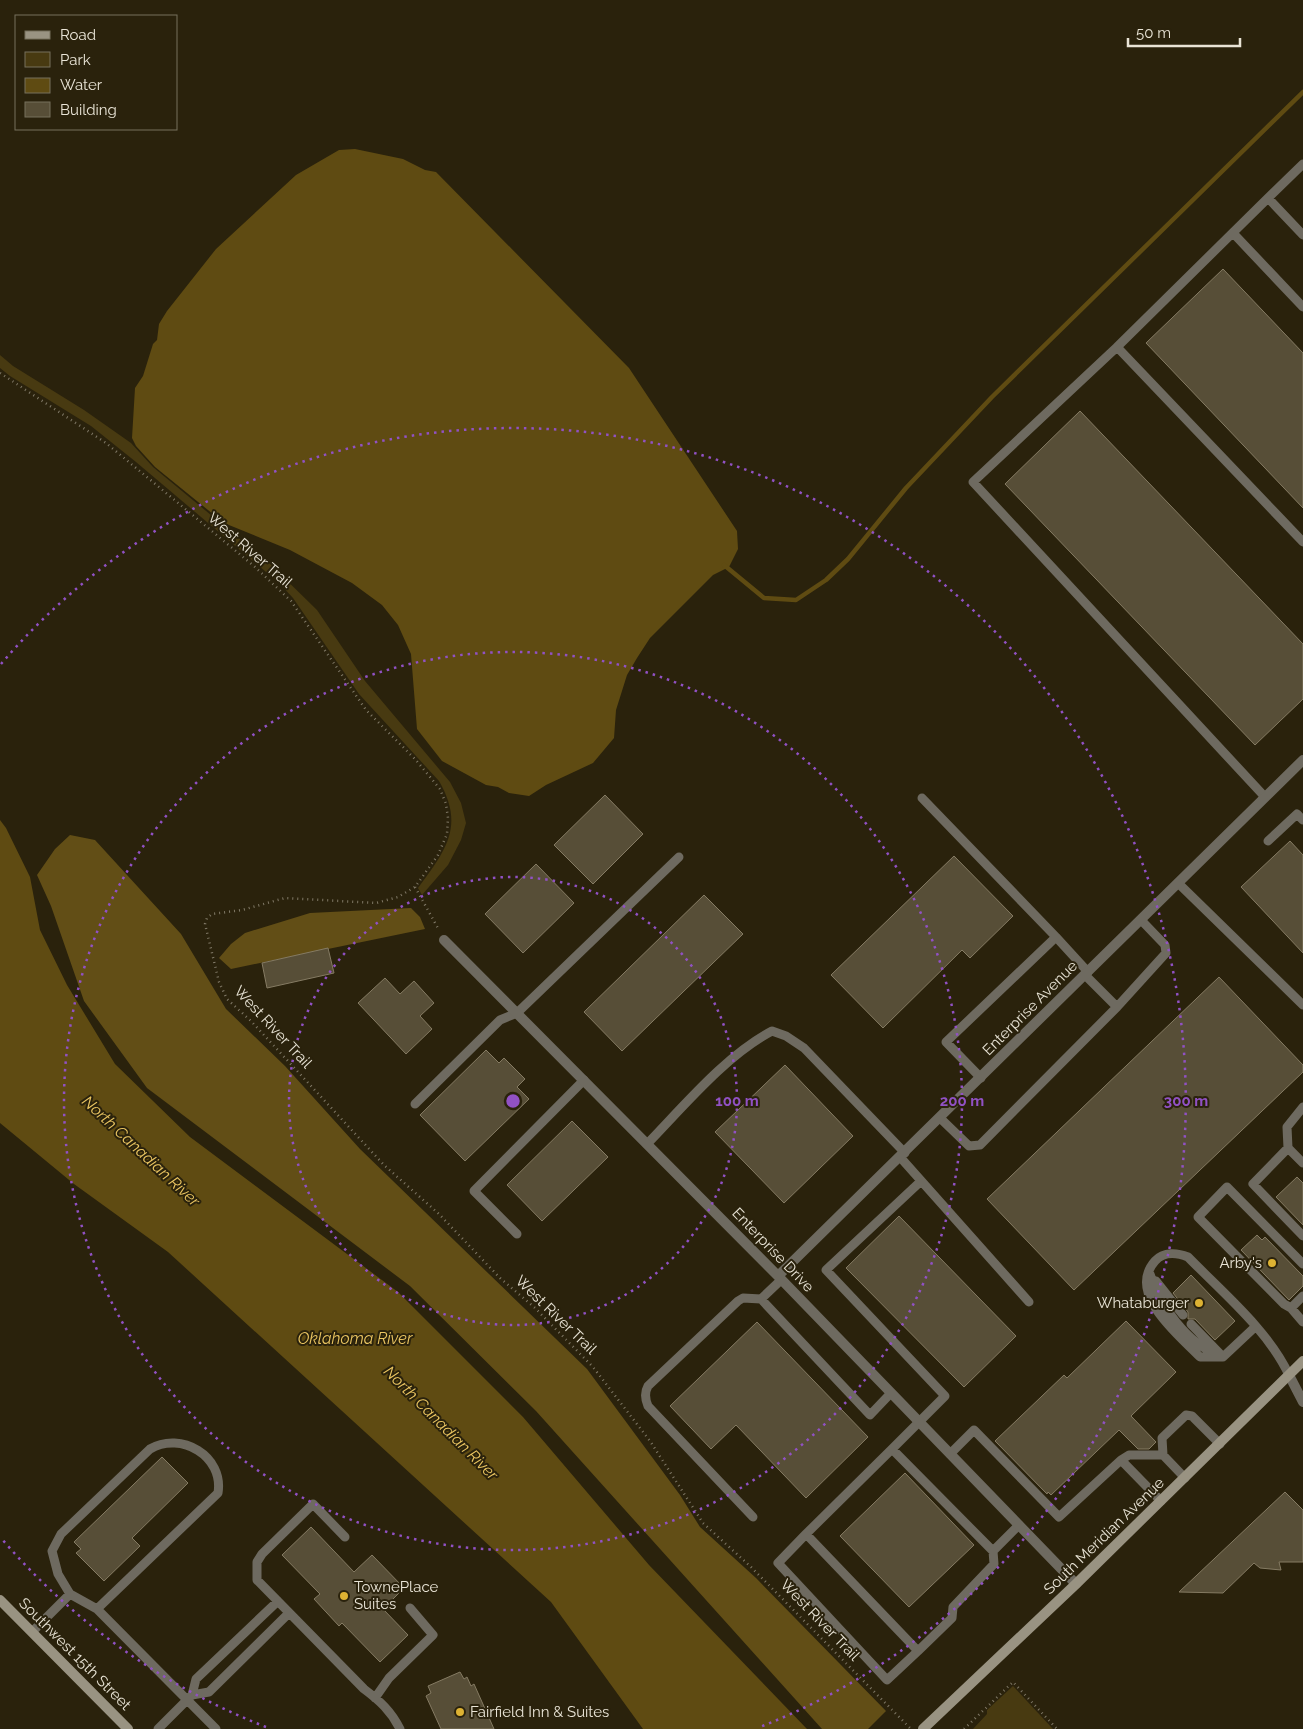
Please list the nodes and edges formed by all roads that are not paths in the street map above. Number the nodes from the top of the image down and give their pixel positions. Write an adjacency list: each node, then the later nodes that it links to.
1 (1303, 164): 2 (lane)
2 (1268, 198): 3 (lane); 4 (lane)
3 (1233, 233): 5 (lane); 6 (lane)
4 (1303, 235)
5 (1303, 307)
6 (1117, 346): 7 (lane); 9 (lane)
7 (1303, 542)
8 (1303, 760): 9 (street, Enterprise Avenue)
9 (1265, 797): 14 (street, Enterprise Avenue)
10 (922, 798): 16 (lane)
11 (1303, 820): 12 (lane)
12 (1268, 841)
13 (679, 857): 21 (lane)
14 (1178, 883): 15 (street, Enterprise Avenue); 19 (lane)
15 (1141, 920): 18 (street, Enterprise Avenue); 20 (lane)
16 (1056, 937): 18 (lane); 22 (lane)
17 (444, 940): 21 (street, Enterprise Drive)
18 (1086, 974): 20 (lane); 22 (street, Enterprise Avenue)
19 (1303, 1005)
20 (1117, 1007): 26 (lane)
21 (517, 1013): 23 (street, Enterprise Drive); 24 (lane)
22 (981, 1078): 26 (street, Enterprise Avenue)
23 (584, 1080): 27 (street, Enterprise Drive); 32 (lane)
24 (415, 1104)
25 (1303, 1107): 28 (lane)
26 (940, 1118): 29 (street, Enterprise Avenue)
27 (647, 1144): 29 (lane); 36 (street, Enterprise Drive)
28 (1288, 1148): 30 (lane); 33 (lane)
29 (902, 1155): 31 (lane); 36 (street, Enterprise Avenue)
30 (1303, 1163)
31 (920, 1182): 39 (lane); 50 (lane)
32 (517, 1234)
33 (1303, 1236)
34 (1303, 1264): 40 (lane)
35 (1149, 1270): 41 (lane); 44 (lane); 45 (lane)
36 (780, 1278): 38 (lane); 48 (street, Enterprise Drive)
37 (1303, 1296): 40 (lane)
38 (761, 1299): 48 (lane); 58 (lane)
39 (1029, 1302)
40 (1291, 1308): 42 (lane)
41 (1183, 1315)
42 (1303, 1322)
43 (1191, 1324): 45 (lane)
44 (1255, 1327): 45 (lane); 47 (lane)
45 (1223, 1357)
46 (1303, 1361): 47 (main road, South Meridian Avenue)
47 (1289, 1375): 49 (street); 51 (main road, South Meridian Avenue)
48 (891, 1393): 50 (street, Enterprise Drive)
49 (1303, 1402)
50 (919, 1422): 52 (lane); 53 (street, Enterprise Drive)
51 (1220, 1444): 54 (lane); 56 (main road, South Meridian Avenue)
52 (892, 1449): 60 (lane); 62 (lane)
53 (950, 1454): 55 (lane); 59 (street, Enterprise Drive)
54 (1163, 1456): 55 (lane); 56 (lane)
55 (1121, 1460): 57 (lane)
56 (1185, 1478): 57 (main road, South Meridian Avenue)
57 (1161, 1502): 63 (main road, South Meridian Avenue)
58 (753, 1517)
59 (1019, 1525): 62 (lane); 63 (street, Enterprise Drive)
60 (806, 1534): 72 (lane); 72 (lane)
61 (344, 1537): 66 (lane)
62 (993, 1551): 72 (lane)
63 (1076, 1584): 80 (main road, South Meridian Avenue)
64 (70, 1594): 68 (lane); 68 (lane); 70 (lane)
65 (0, 1600): 70 (main road, Southwest 15th Street)
66 (278, 1601): 69 (lane); 71 (lane)
67 (410, 1608): 75 (lane)
68 (97, 1610): 74 (lane)
69 (289, 1614): 73 (lane); 75 (lane)
70 (32, 1632): 76 (main road, Southwest 15th Street)
71 (231, 1646): 73 (lane); 74 (lane)
72 (918, 1651)
73 (243, 1658): 74 (lane)
74 (190, 1697): 77 (lane); 78 (lane)
75 (375, 1698): 79 (lane)
76 (128, 1729)
77 (158, 1729)
78 (216, 1729)
79 (400, 1729)
80 (923, 1729)

